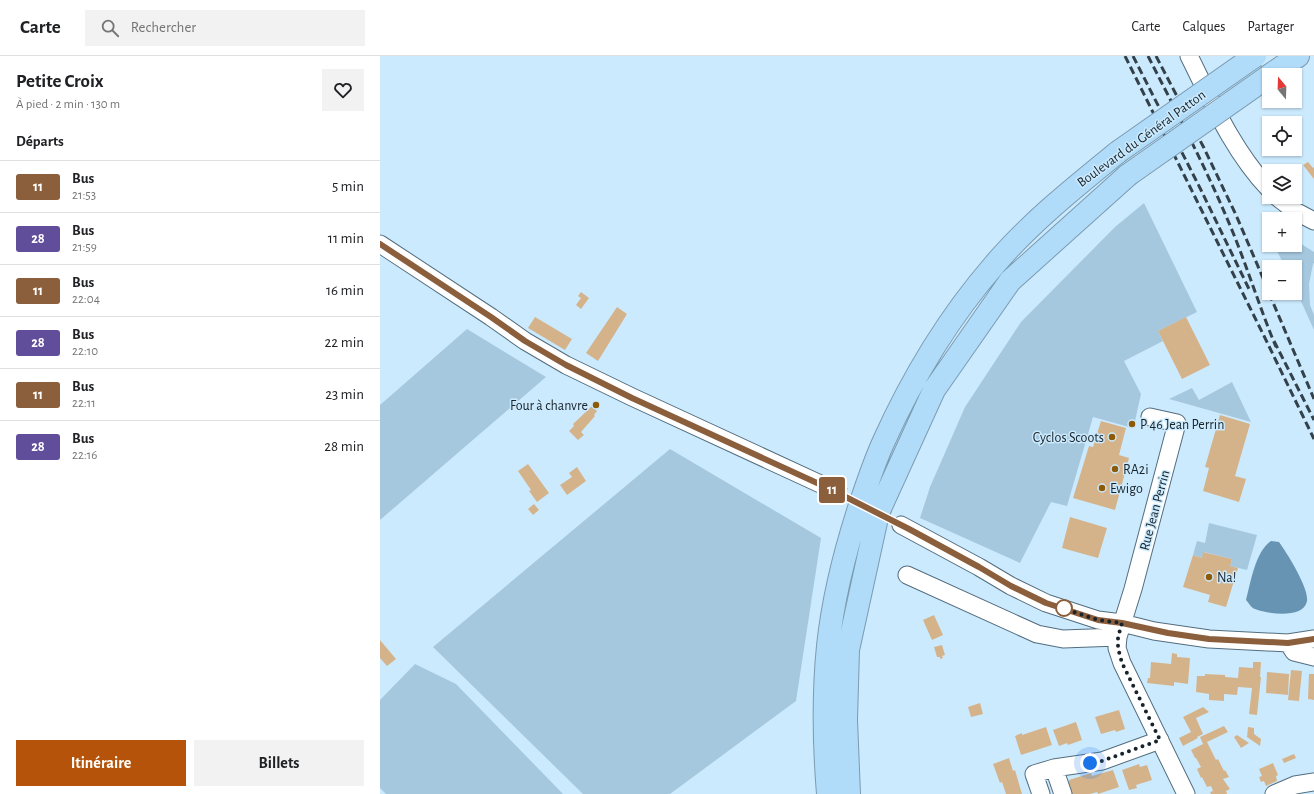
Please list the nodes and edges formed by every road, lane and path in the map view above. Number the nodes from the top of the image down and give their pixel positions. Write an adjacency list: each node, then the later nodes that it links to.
1 (1189, 56): 6 (street)
2 (1255, 56): 21 (highway, Boulevard du Général Patton, bridge)
3 (1298, 56): 4 (highway, Boulevard du Général Patton)
4 (1281, 68)
5 (1262, 81): 22 (highway, Boulevard du Général Patton, bridge)
6 (1262, 181)
7 (1286, 204): 8 (street)
8 (1314, 221)
9 (380, 244): 11 (street)
10 (1150, 417): 14 (street, Rue Jean Perrin)
11 (828, 488)
12 (901, 525): 14 (street)
13 (907, 575): 14 (street)
14 (1120, 630): 16 (street); 18 (street)
15 (1314, 639): 16 (street)
16 (1288, 643): 17 (street)
17 (1314, 657)
18 (1160, 740): 19 (street); 25 (street)
19 (1054, 768): 23 (street); 24 (street)
20 (1314, 782): 26 (street)
21 (828, 794)
22 (849, 794)
23 (1041, 794)
24 (1063, 794)
25 (1186, 794)
26 (1274, 794)

